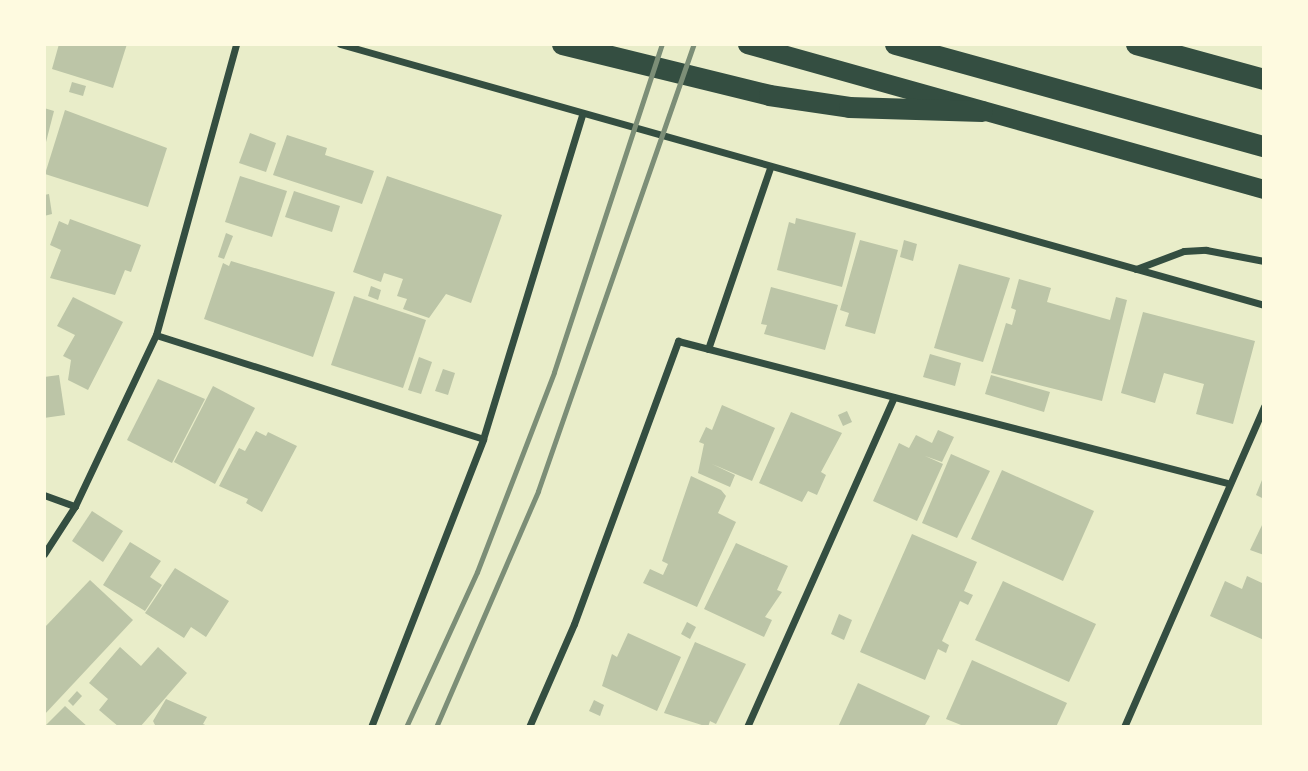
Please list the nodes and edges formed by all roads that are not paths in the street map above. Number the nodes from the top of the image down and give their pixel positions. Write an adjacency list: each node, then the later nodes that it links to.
1 (236, 44): 16 (street)
2 (340, 44): 9 (street)
3 (562, 44): 8 (highway)
4 (747, 44): 8 (highway)
5 (895, 44): 10 (highway)
6 (1136, 44): 7 (highway)
7 (1264, 79)
8 (982, 111): 12 (highway)
9 (582, 115): 11 (street); 20 (street)
10 (1264, 146)
11 (770, 168): 14 (street); 17 (street)
12 (1264, 188)
13 (1264, 261): 14 (street)
14 (1135, 269): 15 (street)
15 (1264, 304)
16 (156, 335): 20 (street); 23 (street)
17 (708, 349): 18 (street); 26 (street)
18 (894, 397): 21 (street); 27 (street)
19 (1264, 406): 21 (street)
20 (483, 439): 25 (street)
21 (1227, 483): 28 (street)
22 (44, 495): 23 (street)
23 (75, 506): 24 (street)
24 (44, 554)
25 (371, 727)
26 (529, 727)
27 (747, 727)
28 (1124, 727)

